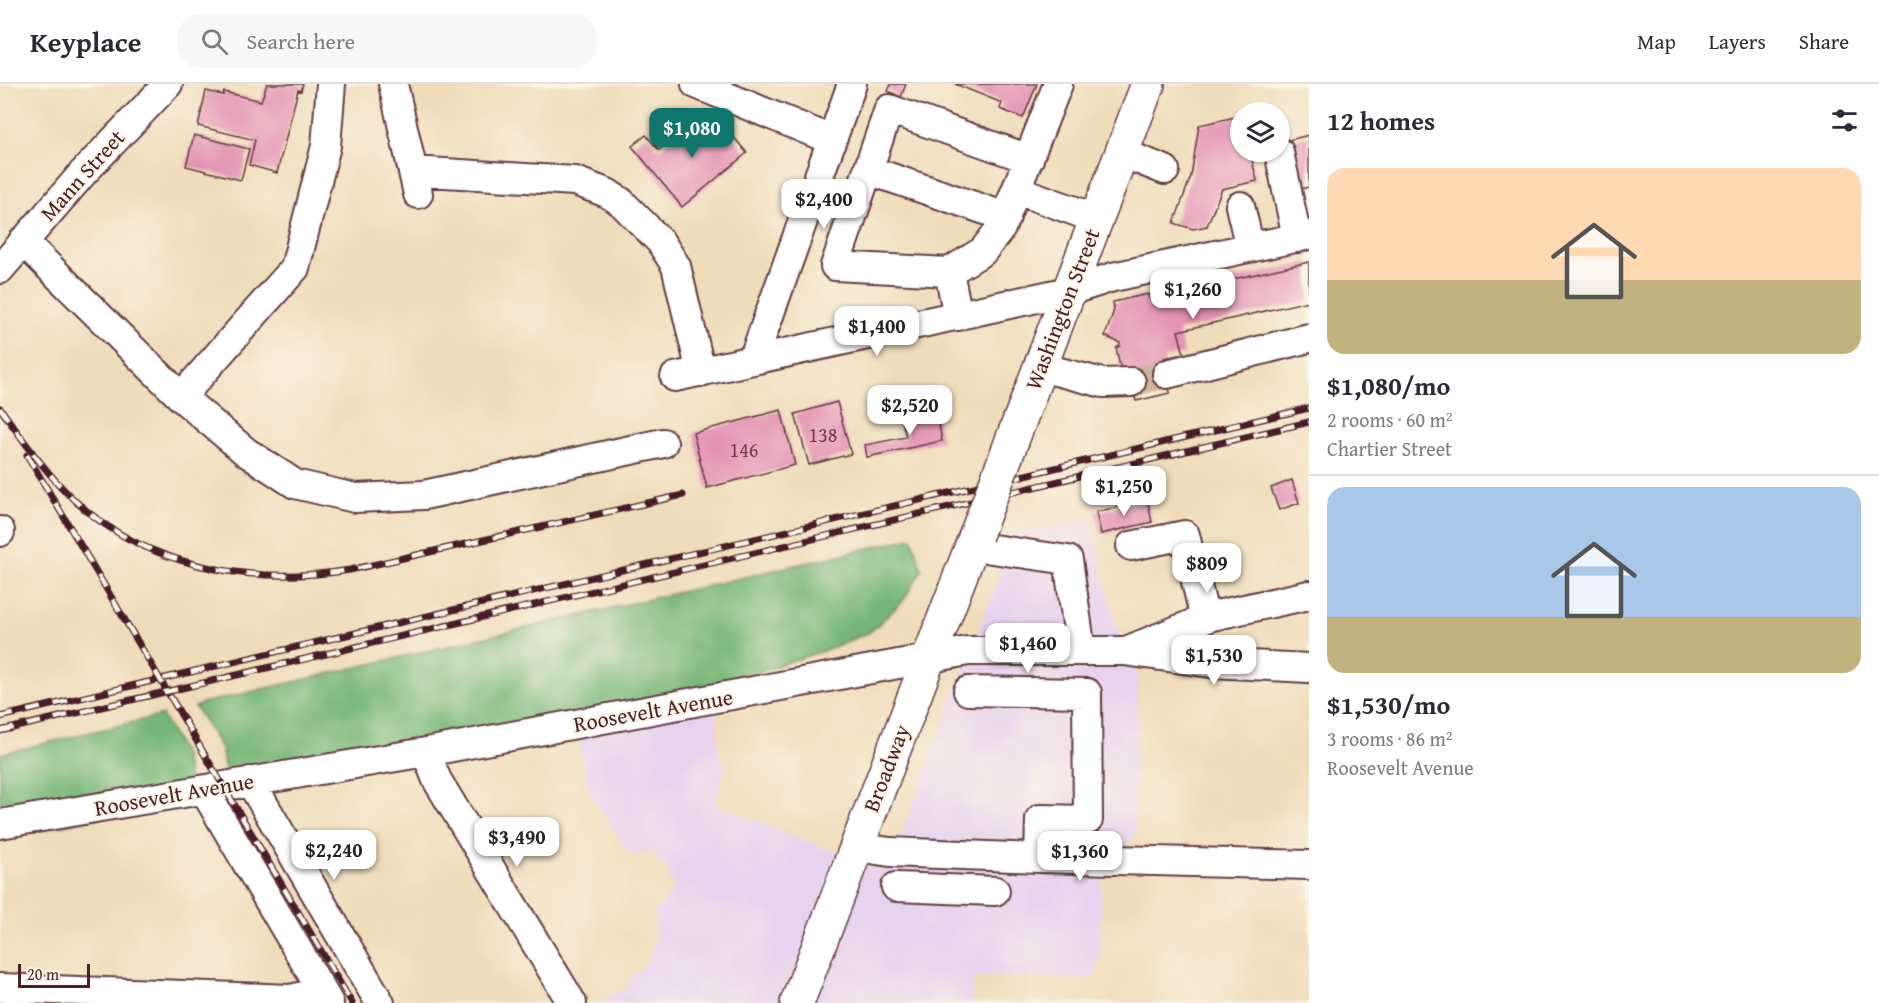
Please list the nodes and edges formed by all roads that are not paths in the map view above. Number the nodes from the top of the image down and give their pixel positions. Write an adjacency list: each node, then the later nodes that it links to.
1 (168, 84): 19 (street, Mann Street)
2 (331, 84): 30 (street)
3 (393, 84): 26 (street)
4 (696, 84): 8 (street)
5 (852, 84): 8 (street)
6 (1058, 84): 10 (street)
7 (1148, 84): 9 (main road, Washington Street)
8 (832, 140): 26 (street)
9 (1122, 153): 13 (street); 17 (main road, Washington Street)
10 (1029, 159): 12 (street); 14 (street)
11 (1282, 162): 18 (street)
12 (868, 170): 16 (street); 22 (street)
13 (1166, 170)
14 (1017, 190): 16 (street); 17 (street)
15 (1240, 206): 20 (street)
16 (1006, 217): 22 (street)
17 (1097, 219): 23 (main road, Washington Street)
18 (1303, 236): 20 (street)
19 (23, 241): 21 (street, Mann Street); 30 (street)
20 (1250, 248): 23 (street)
21 (0, 269)
22 (949, 272): 24 (street)
23 (1069, 291): 24 (street); 27 (main road, Washington Street)
24 (958, 316): 26 (street)
25 (1309, 338): 28 (street)
26 (753, 360)
27 (1040, 367): 29 (street); 32 (main road, Washington Street, bridge)
28 (1167, 374)
29 (1131, 382)
30 (181, 397): 31 (street)
31 (663, 443)
32 (974, 541): 36 (street); 38 (main road, Broadway)
33 (1131, 546): 35 (street)
34 (1309, 595): 35 (street)
35 (1206, 619): 37 (street)
36 (1081, 651): 37 (street, Roosevelt Avenue); 38 (street, Roosevelt Avenue)
37 (1124, 651): 39 (street, Roosevelt Avenue)
38 (928, 659): 41 (street, Roosevelt Avenue); 45 (main road, Broadway)
39 (1309, 668)
40 (968, 691): 47 (street)
41 (426, 752): 42 (street, Roosevelt Avenue); 56 (street)
42 (250, 781): 43 (street, Roosevelt Avenue); 55 (street)
43 (204, 790): 44 (street, Roosevelt Avenue); 53 (street)
44 (0, 824)
45 (856, 847): 46 (street); 54 (main road, Broadway)
46 (962, 855): 47 (street); 50 (street)
47 (1039, 858): 48 (street)
48 (1309, 865)
49 (896, 886): 50 (street)
50 (958, 889): 51 (street)
51 (995, 891)
52 (0, 988): 53 (street)
53 (325, 997)
54 (805, 1001)
55 (380, 1003)
56 (572, 1003)

